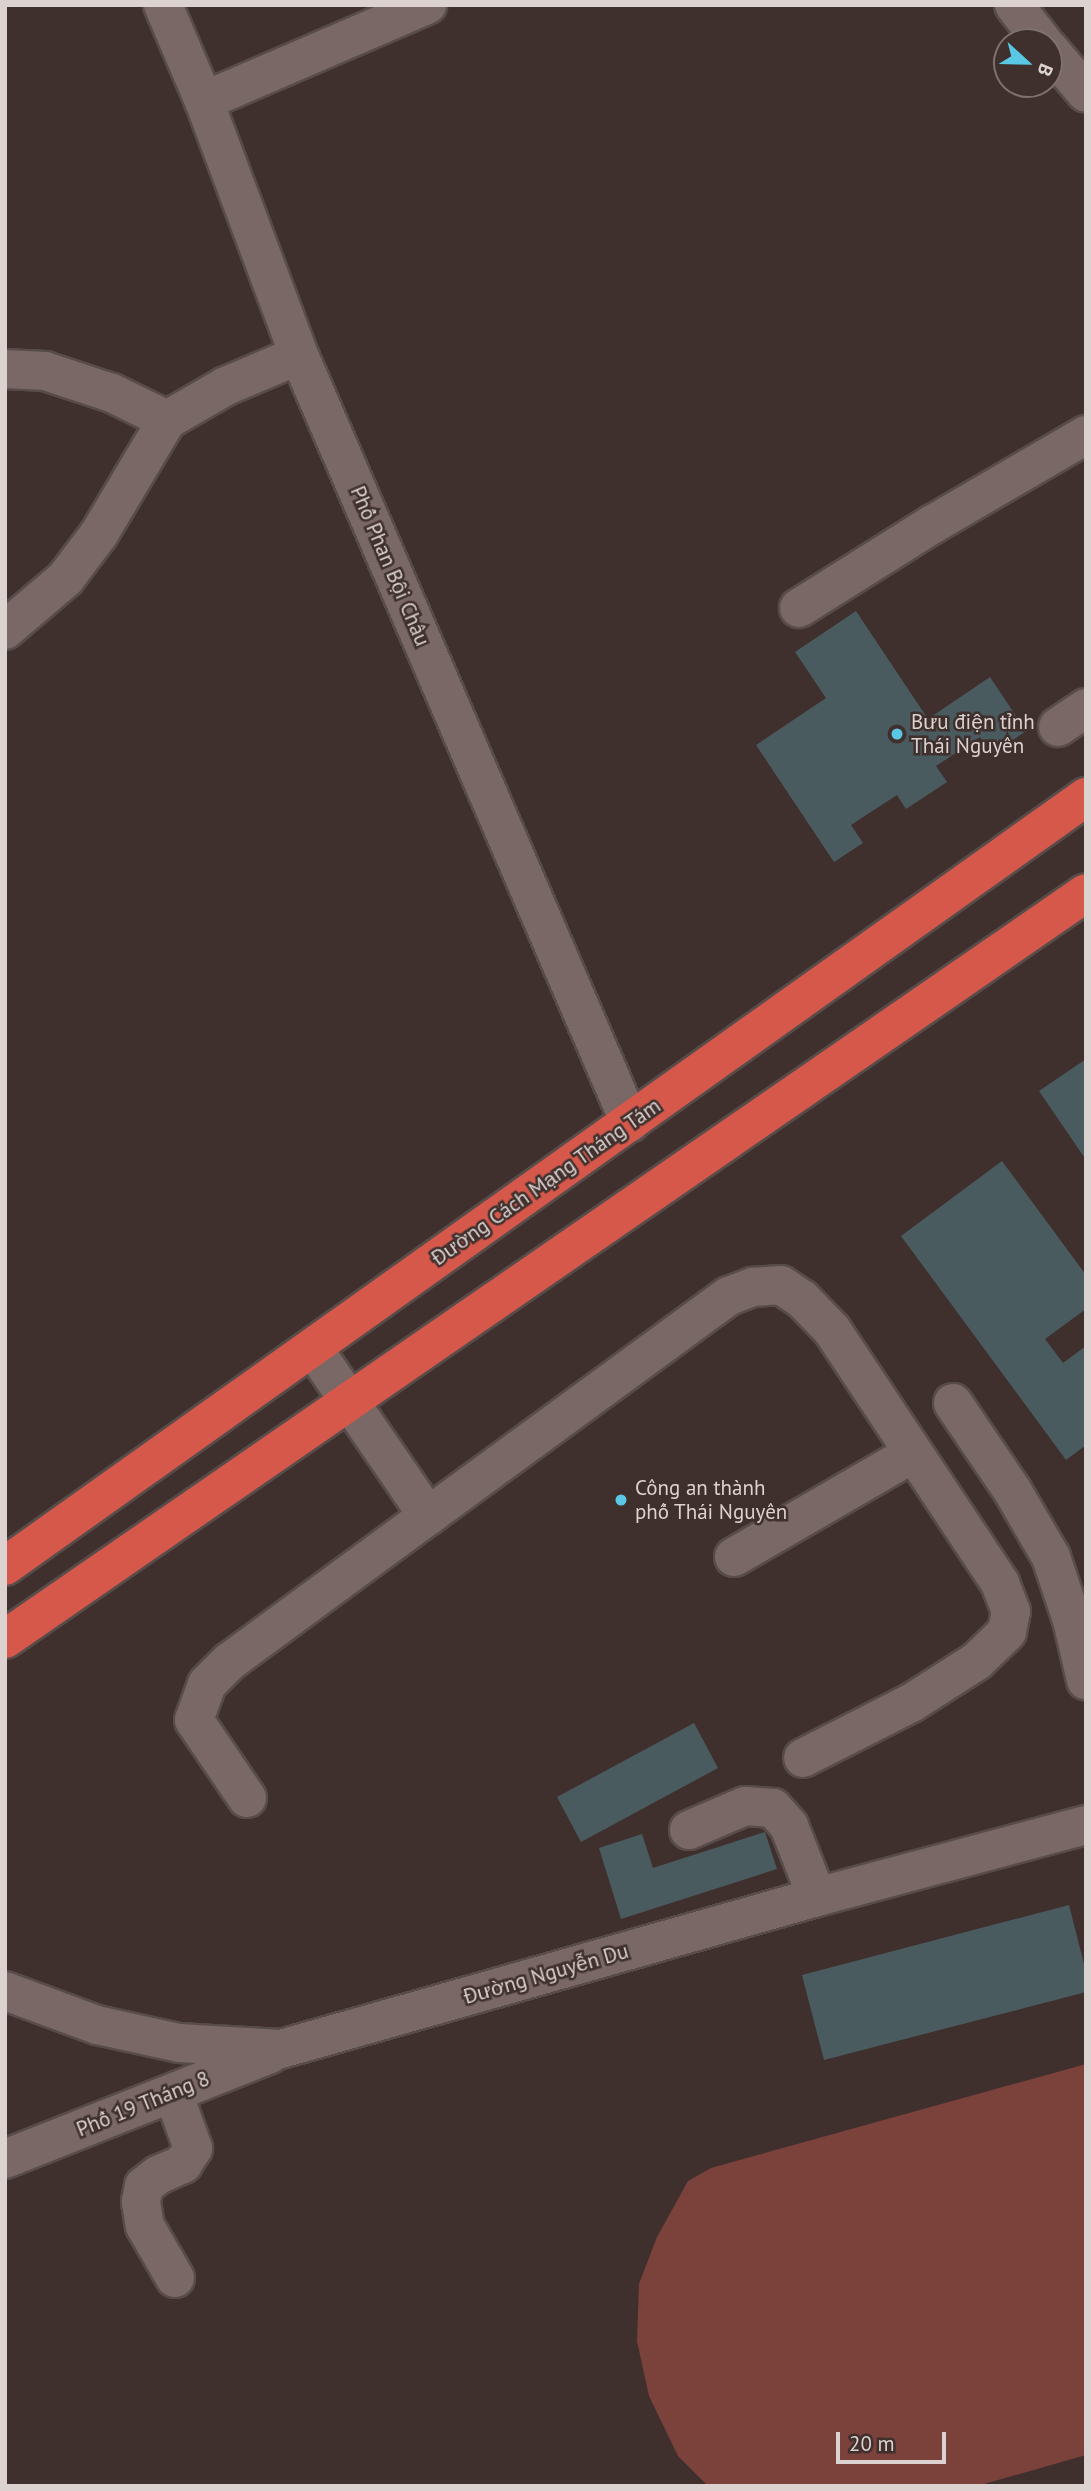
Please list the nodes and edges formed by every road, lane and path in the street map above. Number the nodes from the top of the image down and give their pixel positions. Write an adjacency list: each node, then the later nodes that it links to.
1 (163, 5): 7 (street, Phố Phan Bội Châu)
2 (427, 5): 7 (street)
3 (1014, 5): 4 (street)
4 (1032, 28)
5 (1063, 66): 6 (street)
6 (1086, 93)
7 (204, 101): 8 (street, Phố Phan Bội Châu)
8 (299, 355): 10 (street); 16 (street, Phố Phan Bội Châu)
9 (5, 369): 10 (street)
10 (167, 420): 13 (street)
11 (1086, 435): 12 (street)
12 (799, 608)
13 (5, 630)
14 (1086, 797): 16 (highway, Đường Cách Mạng Tháng Tám)
15 (1086, 893): 18 (highway)
16 (630, 1123): 17 (highway, Đường Cách Mạng Tháng Tám)
17 (313, 1348): 18 (street); 23 (highway, Đường Cách Mạng Tháng Tám)
18 (350, 1399): 21 (street); 24 (highway)
19 (953, 1403): 25 (street)
20 (912, 1454): 21 (street); 22 (street); 26 (street)
21 (428, 1516): 27 (street)
22 (734, 1557)
23 (5, 1566)
24 (5, 1639)
25 (1086, 1680)
26 (803, 1758)
27 (247, 1798)
28 (1086, 1825): 30 (street, Đường Nguyễn Du)
29 (689, 1830): 30 (street)
30 (817, 1897): 32 (street, Đường Nguyễn Du)
31 (5, 1991): 32 (street, Đường Nguyễn Du)
32 (281, 2049): 33 (street, Phố 19 Tháng 8)
33 (173, 2093): 34 (street, Phố 19 Tháng 8); 35 (street)
34 (5, 2159)
35 (175, 2278)

